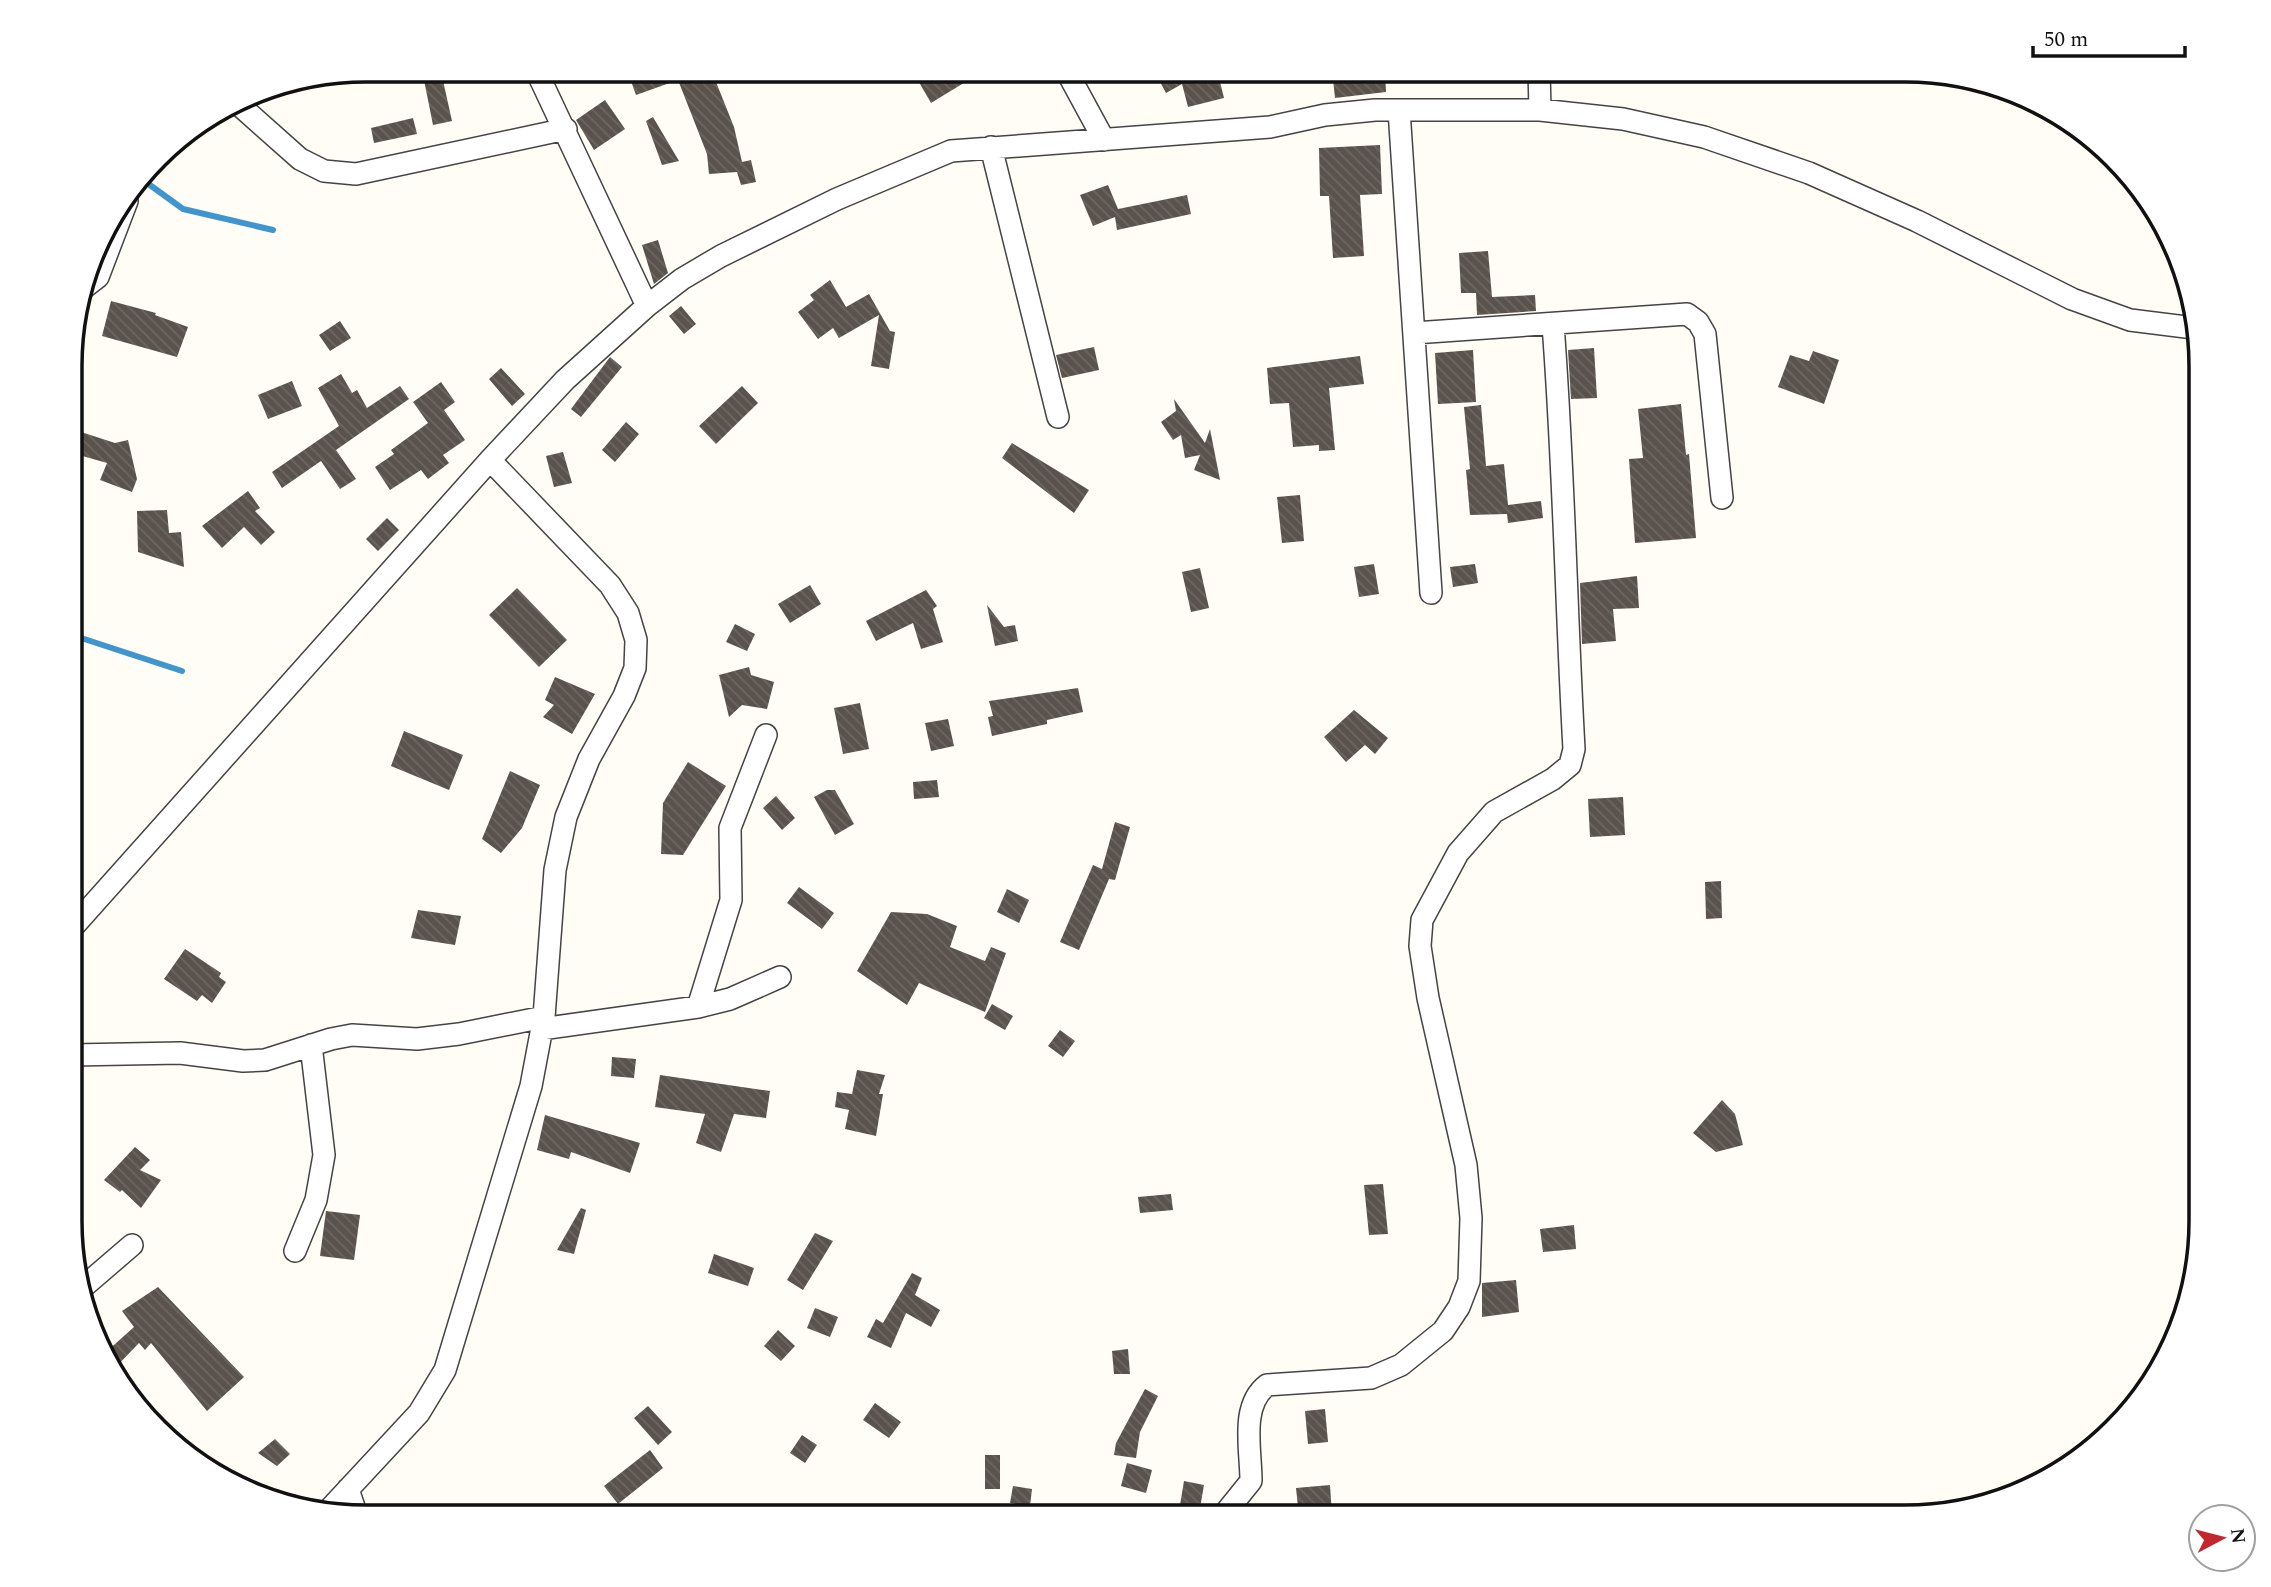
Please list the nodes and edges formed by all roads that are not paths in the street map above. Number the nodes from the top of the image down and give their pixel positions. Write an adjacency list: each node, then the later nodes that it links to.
1 (543, 82): 7 (street)
2 (1073, 82): 8 (street)
3 (1539, 82): 6 (street)
4 (245, 110): 7 (street)
5 (1399, 110): 6 (street); 8 (street); 15 (street)
6 (1540, 110): 14 (street)
7 (566, 129): 12 (street)
8 (1104, 140): 9 (street)
9 (990, 147): 12 (street); 16 (street)
10 (111, 244): 11 (street)
11 (96, 278)
12 (647, 306): 17 (street)
13 (1553, 325): 15 (street); 18 (street); 33 (street)
14 (2186, 327)
15 (1414, 333): 19 (street)
16 (1058, 417)
17 (490, 460): 21 (street); 24 (street)
18 (1722, 498)
19 (1431, 593)
20 (766, 736): 23 (street)
21 (82, 917)
22 (780, 977): 23 (street)
23 (698, 1007): 24 (street)
24 (543, 1023): 25 (street); 30 (street)
25 (312, 1045): 26 (street); 28 (street)
26 (82, 1055)
27 (132, 1245): 29 (street)
28 (295, 1251)
29 (89, 1282)
30 (348, 1489): 31 (street); 32 (street)
31 (336, 1503)
32 (353, 1504)
33 (1232, 1505)

